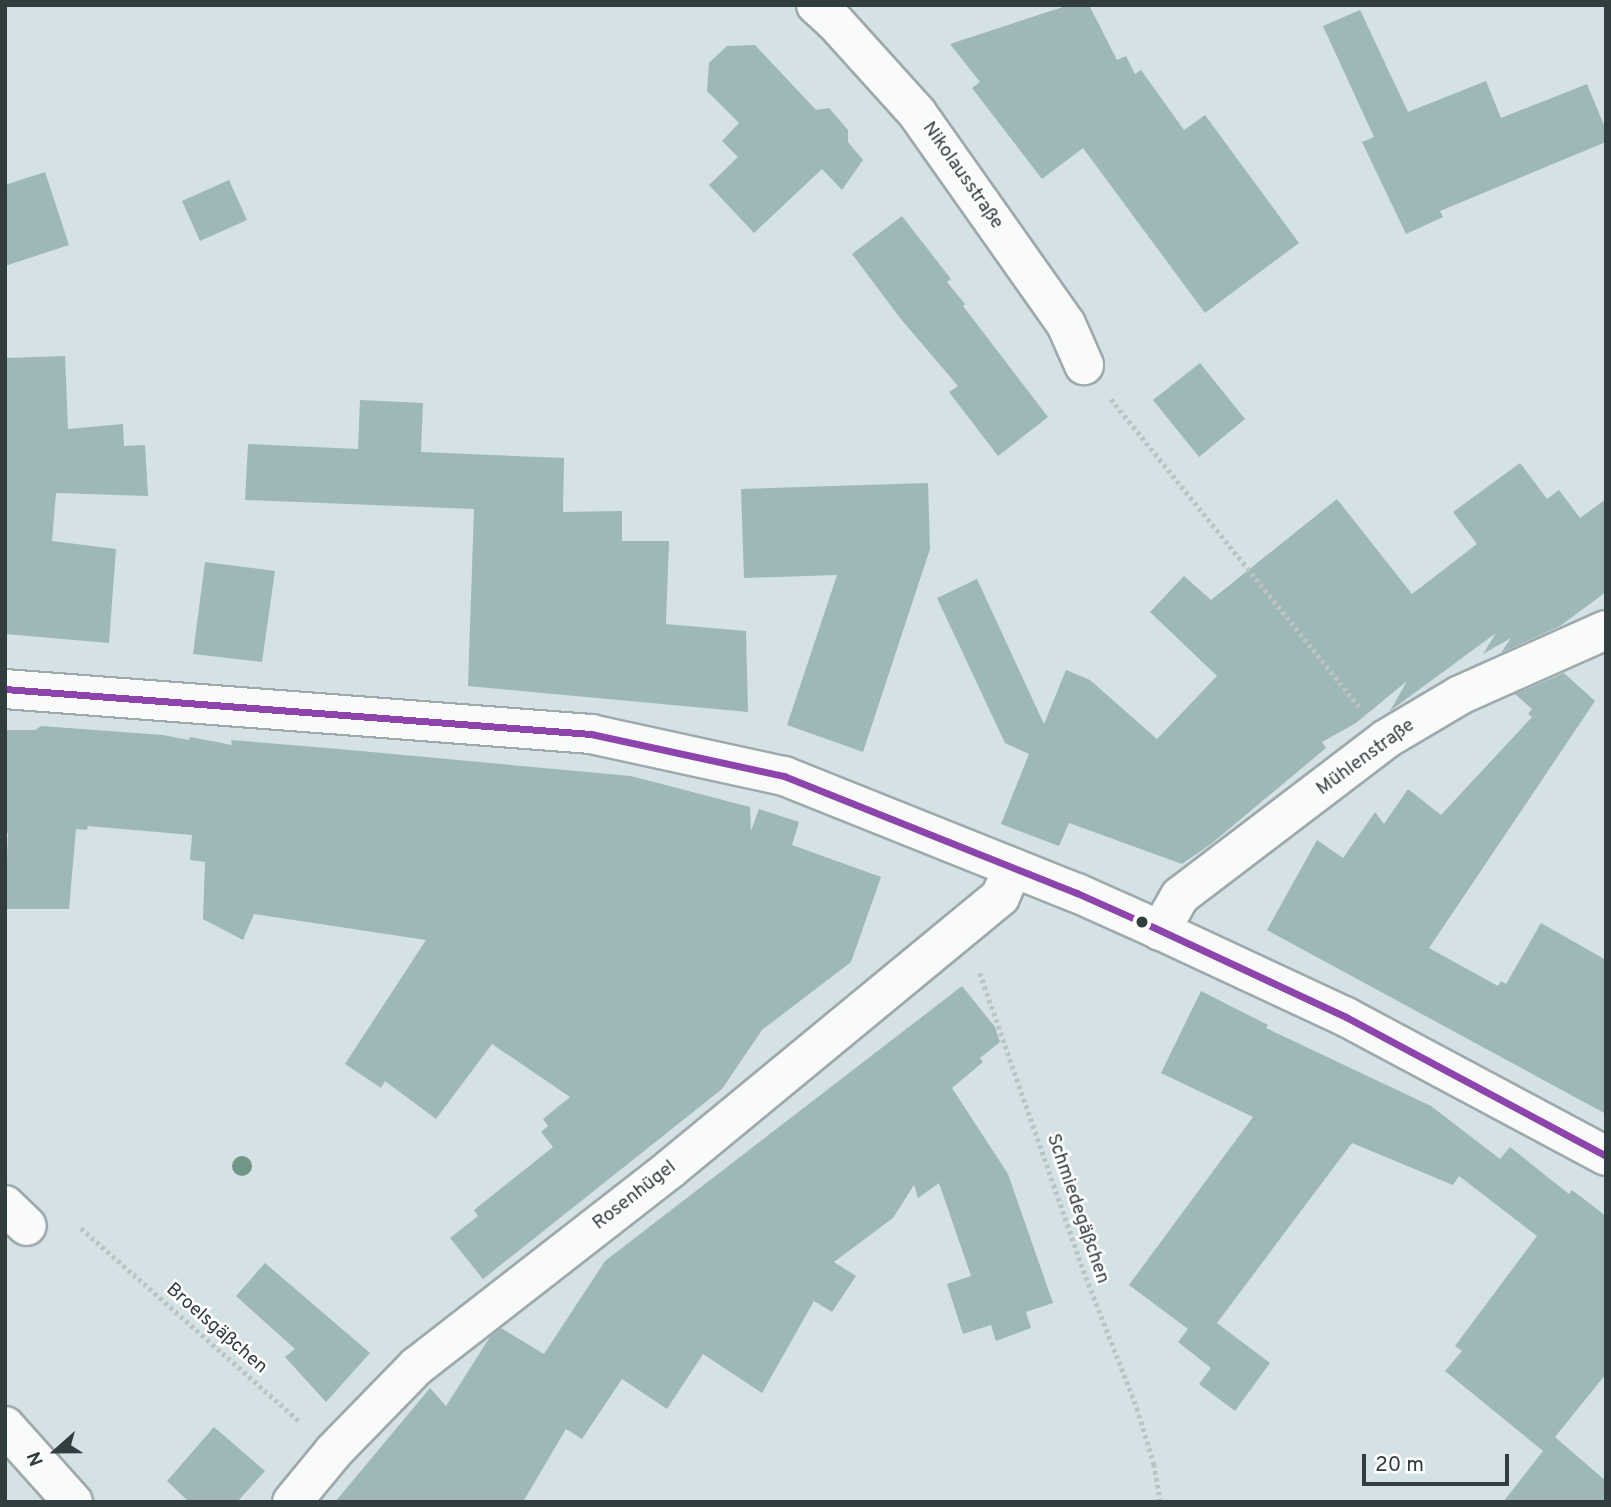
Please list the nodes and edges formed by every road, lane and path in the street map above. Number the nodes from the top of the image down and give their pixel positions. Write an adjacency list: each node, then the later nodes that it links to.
1 (816, 5): 2 (street, Nikolausstraße)
2 (1084, 365): 5 (path)
3 (1606, 630): 5 (street, Mühlenstraße)
4 (5, 689): 6 (street)
5 (1386, 739): 8 (street, Mühlenstraße)
6 (1013, 867): 7 (street, Rosenhügel); 8 (street)
7 (963, 926): 12 (street, Rosenhügel); 15 (path, Schmiedegäßchen)
8 (1160, 931): 9 (street)
9 (1606, 1156)
10 (81, 1228): 12 (path, Broelsgäßchen)
11 (5, 1426): 13 (street)
12 (334, 1451): 14 (street, Rosenhügel)
13 (73, 1502)
14 (292, 1502)
15 (1161, 1502)

